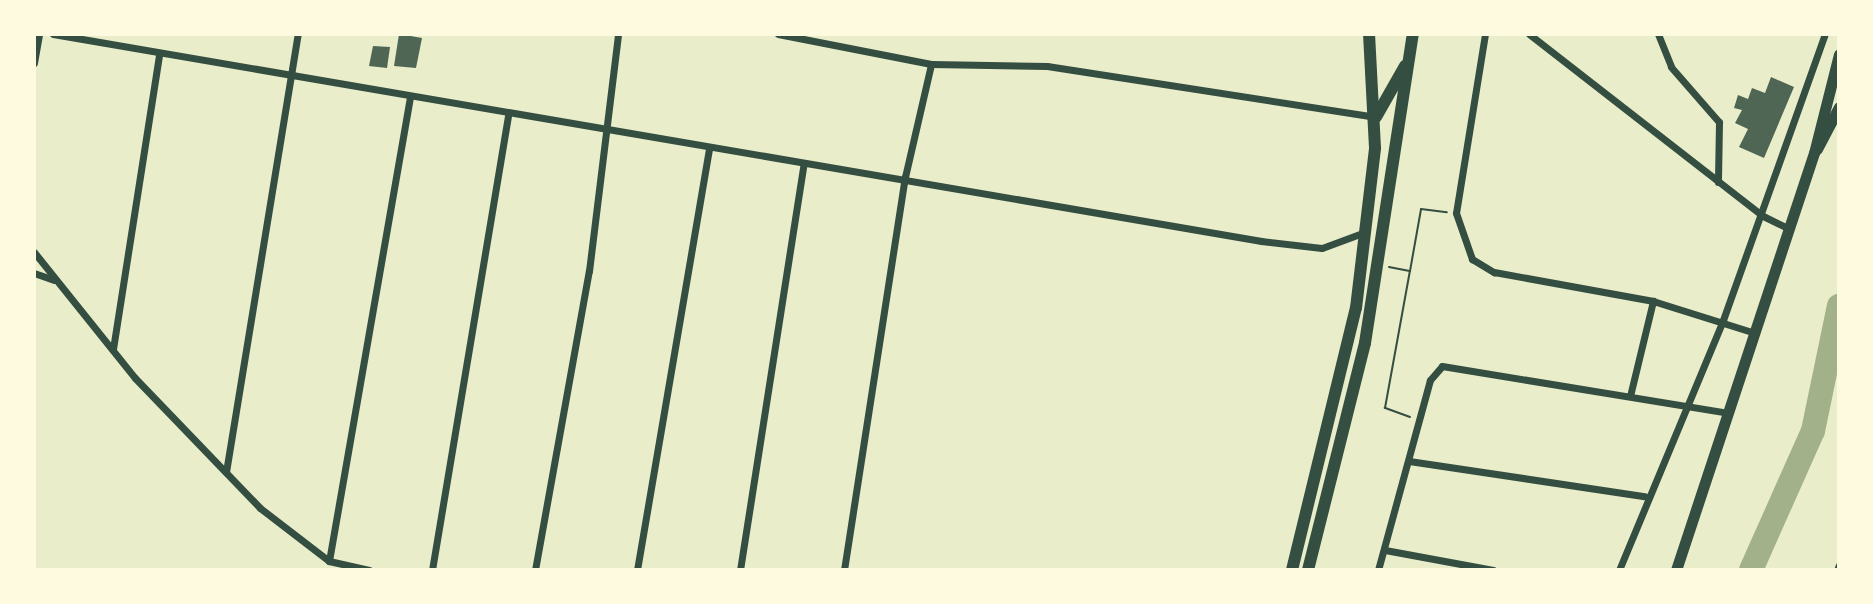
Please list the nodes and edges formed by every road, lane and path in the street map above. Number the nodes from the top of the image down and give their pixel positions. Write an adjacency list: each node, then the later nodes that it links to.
1 (39, 34): 15 (street)
2 (53, 34): 14 (street)
3 (298, 34): 17 (street)
4 (618, 34): 22 (street)
5 (778, 34): 16 (street)
6 (1369, 34): 21 (highway)
7 (1413, 34): 12 (highway)
8 (1485, 34): 28 (street)
9 (1529, 34): 27 (street)
10 (1658, 34): 27 (street)
11 (1825, 34): 29 (street)
12 (1411, 48): 21 (highway); 57 (highway)
13 (1839, 54): 24 (main road)
14 (159, 55): 17 (street); 40 (street)
15 (34, 63)
16 (931, 64): 21 (street); 26 (street)
17 (291, 78): 18 (street); 46 (street)
18 (410, 96): 20 (street); 49 (street)
19 (1839, 107): 24 (main road)
20 (508, 114): 22 (street); 51 (street)
21 (1376, 117): 31 (highway)
22 (608, 130): 23 (street); 52 (street)
23 (709, 149): 25 (street); 53 (street)
24 (1814, 153): 30 (main road)
25 (803, 166): 26 (street); 54 (street)
26 (905, 177): 31 (street); 55 (street)
27 (1718, 182): 29 (street)
28 (1456, 213): 34 (path); 37 (street)
29 (1763, 216): 30 (street); 38 (street)
30 (1790, 229): 39 (main road)
31 (1366, 232): 56 (highway)
32 (34, 252): 36 (street)
33 (1396, 268): 34 (path)
34 (1410, 271): 44 (path)
35 (34, 273): 36 (street)
36 (56, 280): 40 (street)
37 (1653, 301): 38 (street); 41 (street)
38 (1723, 320): 39 (street); 42 (street)
39 (1755, 333): 43 (main road)
40 (113, 349): 46 (street)
41 (1630, 396): 42 (street); 44 (street)
42 (1687, 405): 43 (street); 47 (street)
43 (1728, 413): 61 (main road)
44 (1420, 419): 45 (street)
45 (1409, 461): 47 (street); 48 (street)
46 (226, 472): 49 (street)
47 (1644, 496): 60 (street)
48 (1385, 550): 58 (street); 59 (street)
49 (329, 561): 50 (street)
50 (369, 570)
51 (432, 570)
52 (535, 570)
53 (637, 570)
54 (740, 570)
55 (844, 570)
56 (1292, 570)
57 (1308, 570)
58 (1378, 570)
59 (1493, 570)
60 (1619, 570)
61 (1676, 570)

